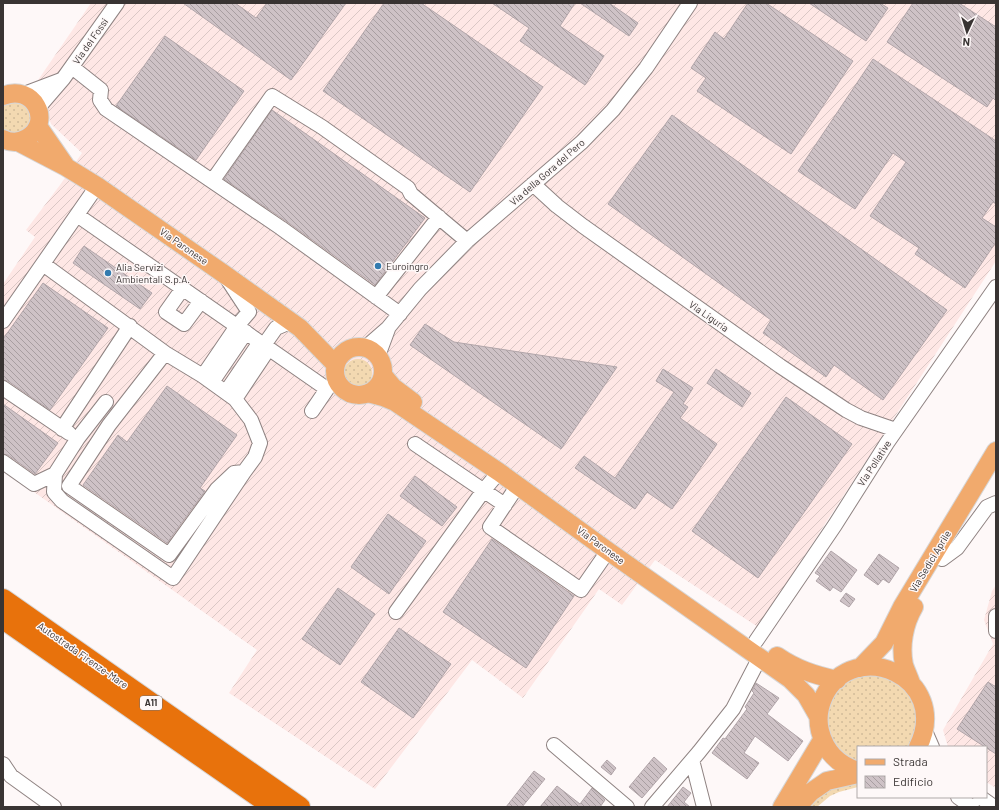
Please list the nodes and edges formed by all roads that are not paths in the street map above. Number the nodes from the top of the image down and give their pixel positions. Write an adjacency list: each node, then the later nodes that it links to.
1 (117, 3): 3 (street, Via dei Fossi)
2 (690, 3): 12 (street, Via della Gora del Pero)
3 (72, 67): 4 (street, Via dei Fossi); 11 (street)
4 (63, 79): 5 (street); 7 (street, Via dei Fossi)
5 (24, 94): 6 (main road); 7 (main road)
6 (3, 96)
7 (38, 108): 8 (main road)
8 (38, 126): 9 (main road); 10 (main road, Via Paronese)
9 (8, 141): 10 (main road, Via Paronese)
10 (66, 167): 13 (main road, Via Paronese)
11 (213, 180): 15 (street); 21 (street)
12 (533, 184): 16 (street, Via della Gora del Pero); 42 (street, Via Liguria)
13 (97, 186): 14 (street); 18 (main road, Via Paronese)
14 (77, 215): 17 (street); 20 (street)
15 (439, 217): 16 (street); 21 (street)
16 (467, 241): 23 (street, Via della Gora del Pero)
17 (43, 264): 24 (street); 26 (street)
18 (224, 274): 25 (main road, Via Paronese); 27 (street)
19 (996, 287): 42 (street, Via Pollative)
20 (183, 288): 22 (street); 22 (street)
21 (373, 295): 23 (street)
22 (201, 301): 27 (street)
23 (400, 314): 29 (street, Via della Gora del Pero)
24 (3, 321)
25 (295, 325): 28 (street); 29 (main road, Via Paronese); 31 (main road, Via Paronese)
26 (130, 326): 30 (street); 35 (street)
27 (241, 329): 28 (street); 33 (street)
28 (265, 345): 37 (street); 40 (street)
29 (363, 351): 31 (main road); 32 (main road)
30 (165, 353): 33 (street); 39 (street)
31 (336, 365): 36 (main road, Via Paronese)
32 (382, 375): 36 (main road); 62 (main road, Via Paronese)
33 (207, 379): 37 (street)
34 (3, 388): 41 (street)
35 (89, 390): 38 (street); 41 (street)
36 (368, 393): 48 (main road, Via Paronese)
37 (231, 396): 47 (street)
38 (106, 402): 39 (street); 43 (street)
39 (121, 411): 47 (street)
40 (312, 411)
41 (62, 429): 43 (street)
42 (896, 430): 62 (street, Via Pollative)
43 (78, 438): 49 (street)
44 (415, 444): 52 (street)
45 (996, 451): 63 (main road, Via Sedici Aprile)
46 (3, 462): 49 (street)
47 (244, 472): 49 (street)
48 (499, 472): 51 (main road, Via Paronese); 52 (street)
49 (55, 474)
50 (996, 475): 56 (main road, Via Sedici Aprile)
51 (518, 485): 54 (street); 55 (main road, Via Paronese)
52 (484, 490): 54 (street); 58 (street)
53 (996, 503): 56 (street)
54 (505, 505): 55 (street)
55 (608, 551): 62 (main road, Via Paronese)
56 (942, 559): 65 (main road, Via Sedici Aprile)
57 (3, 599): 78 (highway, Autostrada Firenze-Mare / A11)
58 (396, 612)
59 (996, 616): 61 (street)
60 (3, 619): 77 (highway, Autostrada Firenze-Mare / A11)
61 (996, 631)
62 (758, 649): 64 (main road, Via Paronese); 66 (main road, Via Paronese); 70 (street, Via Pollative)
63 (860, 668): 64 (main road, Via Sedici Aprile); 65 (main road, Via Sedici Aprile)
64 (837, 680): 66 (main road, Via Sedici Aprile)
65 (911, 683): 68 (main road, Via Sedici Aprile)
66 (818, 716): 67 (main road, Via Sedici Aprile)
67 (822, 740): 72 (main road, Via Sedici Aprile); 82 (main road)
68 (925, 742)
69 (554, 745): 79 (street)
70 (692, 760): 80 (street, Via Pollative); 81 (street)
71 (3, 764): 76 (street)
72 (857, 772)
73 (857, 773): 83 (main road, Via Sedici Aprile)
74 (959, 798): 84 (street)
75 (981, 798): 85 (street)
76 (54, 807)
77 (272, 807)
78 (300, 807)
79 (627, 807)
80 (652, 807)
81 (704, 807)
82 (782, 807)
83 (797, 807)
84 (972, 807)
85 (994, 807)

